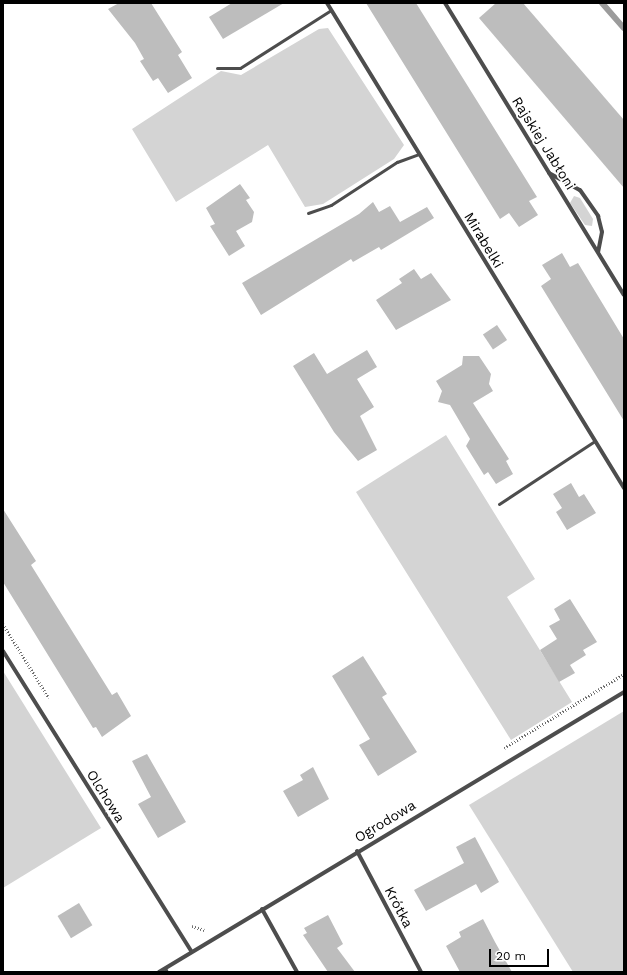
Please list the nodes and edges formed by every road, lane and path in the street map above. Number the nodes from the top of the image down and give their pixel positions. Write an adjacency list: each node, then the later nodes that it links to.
1 (327, 3): 3 (street, Mirabelki)
2 (445, 3): 6 (street, Rajskiej Jabłoni)
3 (331, 10): 4 (lane); 5 (street, Mirabelki)
4 (217, 68)
5 (419, 154): 7 (lane); 10 (street, Mirabelki)
6 (549, 173): 8 (street, Rajskiej Jabłoni); 8 (street)
7 (308, 213)
8 (598, 252): 9 (street, Rajskiej Jabłoni)
9 (624, 295)
10 (595, 441): 11 (street, Mirabelki); 12 (lane)
11 (624, 488)
12 (499, 504)
13 (3, 624): 17 (path)
14 (3, 651): 23 (street, Olchowa)
15 (624, 674): 18 (path)
16 (624, 692): 19 (street, Ogrodowa)
17 (53, 704)
18 (502, 750)
19 (357, 851): 20 (street, Ogrodowa); 27 (street, Krótka)
20 (262, 909): 23 (street, Ogrodowa); 26 (street)
21 (189, 922): 22 (path)
22 (211, 928)
23 (192, 952): 24 (street, Ogrodowa)
24 (166, 970): 25 (street, Ogrodowa)
25 (159, 972)
26 (297, 972)
27 (421, 972)

